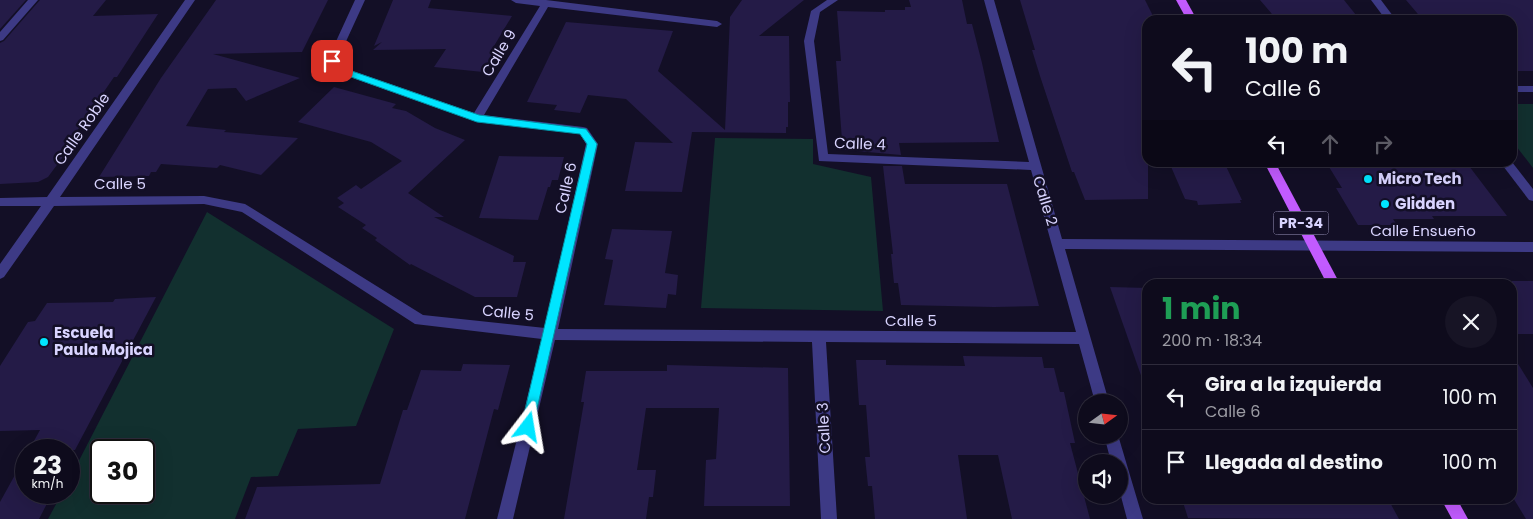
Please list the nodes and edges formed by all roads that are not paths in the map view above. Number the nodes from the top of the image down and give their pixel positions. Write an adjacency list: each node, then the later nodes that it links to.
1 (33, 0): 13 (street)
2 (190, 0): 21 (street, Calle Roble)
3 (360, 0): 16 (street, Calle 6)
4 (516, 0): 9 (street)
5 (832, 0): 17 (street, Calle 4)
6 (989, 0): 17 (street, Calle 2)
7 (1181, 0): 10 (main road)
8 (1376, 0): 11 (street)
9 (546, 3): 12 (street); 16 (street, Calle 9)
10 (1189, 15)
11 (1388, 15)
12 (717, 24)
13 (0, 38)
14 (1517, 89): 15 (street)
15 (1533, 89)
16 (477, 118): 28 (street, Calle 6)
17 (1034, 166): 23 (street, Calle 2)
18 (1271, 167): 24 (main road, PR-34)
19 (1509, 167): 20 (street)
20 (1533, 197)
21 (52, 200): 22 (street, Calle 5); 26 (street, Calle Roble); 28 (street, Calle 5)
22 (0, 202)
23 (1057, 244): 24 (street, Calle Ensueño); 30 (street, Calle 2)
24 (1314, 247): 25 (street, Calle Ensueño); 27 (main road, PR-34)
25 (1533, 247)
26 (0, 274)
27 (1331, 279)
28 (550, 334): 29 (street, Calle 5); 34 (street, Calle 6)
29 (819, 337): 30 (street, Calle 5); 35 (street, Calle 3)
30 (1084, 338): 31 (street, Calle 2)
31 (1100, 394)
32 (1113, 444): 36 (street)
33 (1452, 504): 37 (main road)
34 (505, 519)
35 (829, 519)
36 (1134, 519)
37 (1460, 519)

